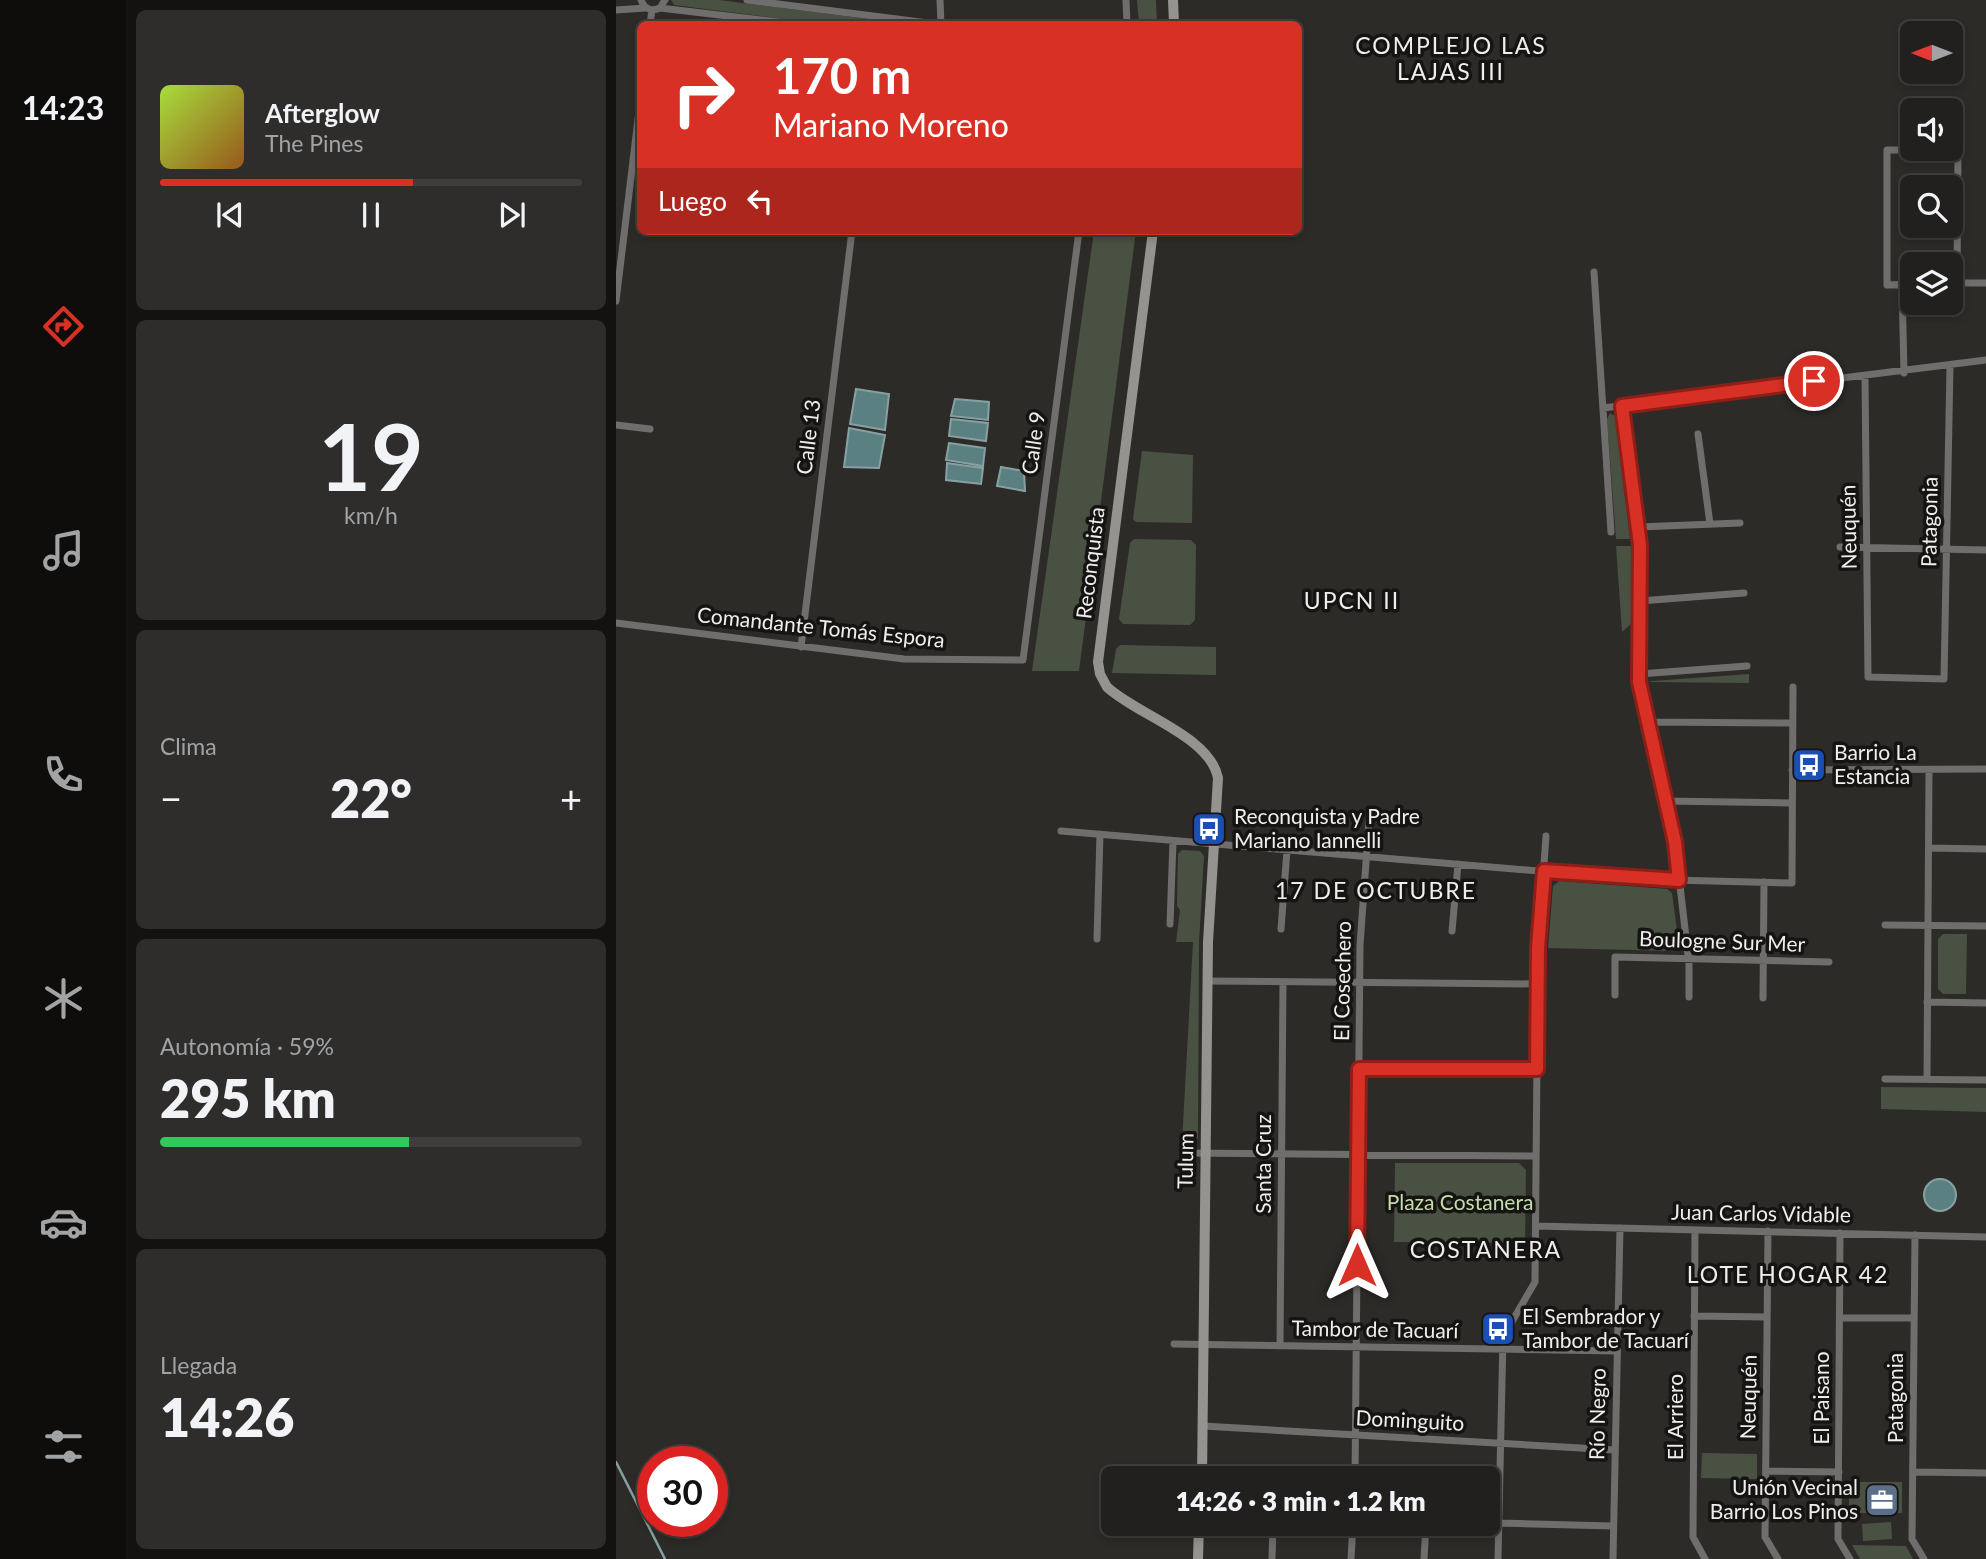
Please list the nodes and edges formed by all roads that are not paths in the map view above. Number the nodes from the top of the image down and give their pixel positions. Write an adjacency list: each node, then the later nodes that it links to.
1 (665, 0): 7 (street)
2 (747, 0): 6 (street)
3 (940, 0): 11 (street)
4 (1126, 0): 12 (street)
5 (1173, 0): 13 (street)
6 (797, 3): 10 (street)
7 (650, 6): 8 (street); 9 (street)
8 (616, 10)
9 (771, 21)
10 (916, 21)
11 (942, 21)
12 (1127, 21)
13 (1174, 21)
14 (637, 128): 23 (street)
15 (852, 235): 45 (street, Calle 13)
16 (1078, 235): 46 (street, Calle 9)
17 (1153, 235): 63 (street, Reconquista)
18 (1955, 252): 22 (street)
19 (1594, 272): 30 (street)
20 (1963, 283): 21 (street)
21 (1986, 283)
22 (1900, 285)
23 (616, 301)
24 (1903, 315): 27 (street)
25 (1986, 360): 26 (street)
26 (1950, 366): 27 (street); 40 (street, Patagonia)
27 (1904, 373): 28 (street)
28 (1865, 376): 29 (street); 39 (street, Neuquén)
29 (1622, 406): 30 (street); 36 (street)
30 (1603, 408): 37 (street)
31 (616, 425): 32 (street)
32 (650, 429)
33 (1698, 434): 35 (street)
34 (1740, 523): 35 (street)
35 (1710, 524): 36 (street)
36 (1637, 527): 43 (street)
37 (1611, 532)
38 (1840, 547): 39 (street)
39 (1867, 548): 40 (street); 49 (street, Neuquén)
40 (1947, 550): 41 (street); 49 (street, Patagonia)
41 (1986, 550)
42 (1744, 593): 43 (street)
43 (1640, 601): 48 (street)
44 (616, 623): 45 (street, Comandante Tomás Espora)
45 (801, 647): 46 (street, Comandante Tomás Espora)
46 (1023, 660)
47 (1747, 666): 48 (street)
48 (1639, 674): 51 (street)
49 (1944, 679)
50 (1793, 687): 52 (street)
51 (1648, 722): 52 (street); 56 (street)
52 (1793, 723): 55 (street)
53 (1929, 769): 54 (street); 55 (street); 64 (street)
54 (1986, 769)
55 (1792, 770): 57 (street)
56 (1666, 802): 57 (street); 70 (street)
57 (1792, 803): 71 (street)
58 (1369, 821): 67 (street, El Cosechero)
59 (1061, 831): 60 (street)
60 (1100, 834): 62 (street); 78 (street)
61 (1546, 836): 69 (street)
62 (1172, 841): 63 (street); 72 (street)
63 (1214, 844): 66 (street); 82 (street, Tulum)
64 (1929, 848): 65 (street); 74 (street)
65 (1986, 849)
66 (1287, 850): 67 (street); 76 (street)
67 (1366, 857): 68 (street); 84 (street, El Cosechero)
68 (1458, 864): 69 (street); 77 (street)
69 (1544, 871): 70 (street); 85 (street)
70 (1679, 880): 71 (street); 79 (street)
71 (1764, 882): 80 (street)
72 (1170, 924)
73 (1885, 925): 74 (street)
74 (1928, 925): 75 (street); 89 (street)
75 (1986, 926)
76 (1282, 929)
77 (1452, 931)
78 (1097, 939)
79 (1688, 959): 80 (street, Boulogne Sur Mer); 86 (street, Boulogne Sur Mer); 87 (street)
80 (1763, 961): 81 (street, Boulogne Sur Mer); 88 (street)
81 (1829, 962)
82 (1207, 981): 83 (street); 97 (street, Tulum)
83 (1283, 982): 84 (street); 98 (street, Santa Cruz)
84 (1359, 982): 85 (street); 91 (street, El Cosechero)
85 (1538, 984): 92 (street)
86 (1615, 995)
87 (1689, 997)
88 (1763, 998)
89 (1927, 1002): 90 (street); 94 (street)
90 (1986, 1003)
91 (1359, 1069): 92 (street); 99 (street, El Cosechero)
92 (1537, 1069): 100 (street)
93 (1885, 1079): 94 (street)
94 (1927, 1079): 95 (street)
95 (1986, 1080)
96 (1184, 1153): 97 (street)
97 (1206, 1153): 98 (street); 113 (street, Tulum)
98 (1282, 1154): 99 (street); 114 (street, Santa Cruz)
99 (1358, 1154): 100 (street); 115 (street, El Cosechero)
100 (1536, 1156): 101 (street)
101 (1536, 1226): 102 (street, Juan Carlos Vidable); 116 (street)
102 (1620, 1228): 103 (street, Juan Carlos Vidable); 117 (street, Río Negro)
103 (1695, 1230): 104 (street, Juan Carlos Vidable); 108 (street, El Arriero)
104 (1768, 1231): 105 (street, Juan Carlos Vidable); 109 (street, Neuquén)
105 (1840, 1233): 106 (street, Juan Carlos Vidable); 110 (street, El Paisano)
106 (1914, 1235): 107 (street, Juan Carlos Vidable); 111 (street, Patagonia)
107 (1986, 1237)
108 (1695, 1316): 109 (street); 142 (street, El Arriero)
109 (1767, 1317): 125 (street, Neuquén)
110 (1840, 1318): 111 (street); 126 (street, El Paisano)
111 (1914, 1318): 127 (street, Patagonia)
112 (1174, 1344): 113 (street, Tambor de Tacuarí)
113 (1204, 1345): 114 (street, Tambor de Tacuarí); 118 (street, Tulum)
114 (1280, 1346): 115 (street, Tambor de Tacuarí)
115 (1357, 1347): 116 (street, Tambor de Tacuarí); 119 (street, El Cosechero)
116 (1502, 1349): 117 (street, Tambor de Tacuarí); 120 (street)
117 (1617, 1351): 121 (street, Río Negro)
118 (1203, 1426): 119 (street, Dominguito); 122 (street, Tulum)
119 (1356, 1435): 120 (street, Dominguito); 123 (street, El Cosechero)
120 (1500, 1443): 121 (street, Dominguito); 124 (street)
121 (1615, 1450): 130 (street, Río Negro)
122 (1202, 1466)
123 (1355, 1466)
124 (1500, 1466)
125 (1766, 1471): 126 (street); 143 (street, Neuquén)
126 (1839, 1472): 144 (street, El Paisano)
127 (1913, 1472): 128 (street); 145 (street, Patagonia)
128 (1986, 1473)
129 (1500, 1523): 130 (street)
130 (1613, 1526): 141 (street, Río Negro)
131 (1199, 1536): 136 (street)
132 (1273, 1536): 137 (street)
133 (1352, 1536): 138 (street)
134 (1425, 1536): 139 (street)
135 (1499, 1536): 140 (street)
136 (1198, 1559)
137 (1272, 1559)
138 (1351, 1559)
139 (1424, 1559)
140 (1498, 1559)
141 (1613, 1559)
142 (1705, 1559)
143 (1778, 1559)
144 (1850, 1559)
145 (1924, 1559)

